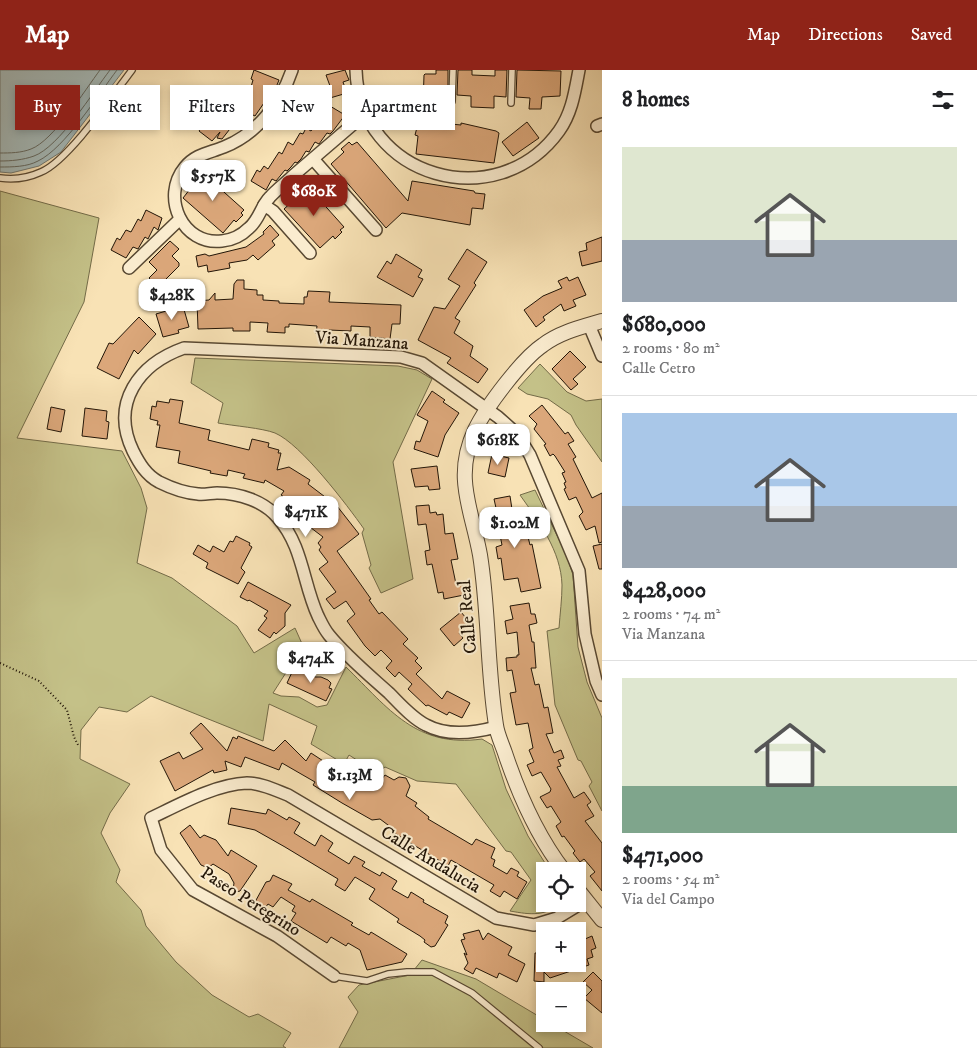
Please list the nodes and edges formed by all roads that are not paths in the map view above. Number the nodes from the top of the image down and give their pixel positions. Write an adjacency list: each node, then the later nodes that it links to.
1 (132, 70): 13 (lane)
2 (292, 70): 15 (street)
3 (356, 70): 7 (street)
4 (453, 70): 8 (lane)
5 (512, 70): 9 (lane)
6 (579, 70): 11 (street)
7 (358, 85)
8 (453, 85)
9 (511, 103)
10 (346, 130): 12 (street)
11 (376, 130)
12 (313, 159): 14 (street); 16 (street)
13 (0, 178)
14 (264, 205): 15 (street); 17 (street)
15 (180, 219): 18 (street)
16 (376, 230)
17 (310, 253)
18 (129, 268)
19 (596, 323): 20 (street); 21 (street, Calle Real)
20 (602, 356)
21 (488, 410): 22 (street, Via Manzana); 23 (street, Calle Real); 23 (street, Via Manzana)
22 (602, 695)
23 (496, 727): 25 (street, Calle Real)
24 (151, 818): 27 (street, Calle Andalucia); 29 (street, Paseo Peregrino)
25 (558, 862)
26 (586, 901): 28 (street)
27 (563, 912)
28 (602, 920)
29 (334, 976): 30 (lane)
30 (539, 1048)

